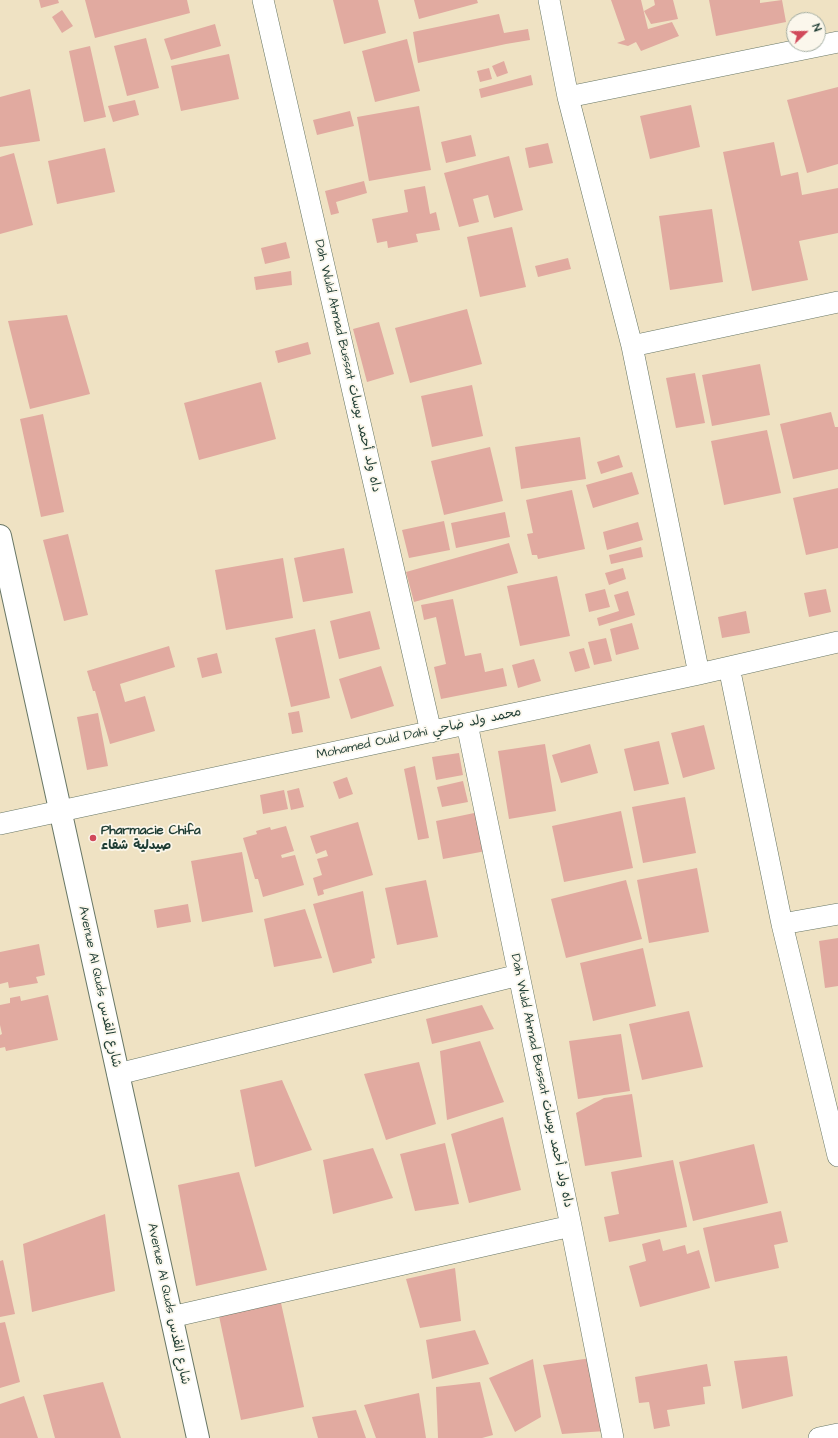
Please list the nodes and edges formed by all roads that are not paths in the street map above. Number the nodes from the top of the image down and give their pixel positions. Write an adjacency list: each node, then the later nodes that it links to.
1 (264, 0): 12 (street, Dah Wuld Ahmad Bussat داه ولد أحمد بوسات)
2 (548, 0): 4 (street)
3 (838, 42): 4 (street)
4 (568, 97): 6 (street)
5 (838, 302): 6 (street)
6 (632, 346): 10 (street)
7 (0, 536): 13 (street, Avenue Al Quds شارع القدس)
8 (838, 642): 9 (street, Mohamed Ould Dahi محمد ولد ضاحي)
9 (729, 667): 10 (street, Mohamed Ould Dahi محمد ولد ضاحي); 16 (street)
10 (699, 674): 11 (street, Mohamed Ould Dahi محمد ولد ضاحي)
11 (467, 724): 12 (street, Mohamed Ould Dahi محمد ولد ضاحي); 17 (street, Dah Wuld Ahmad Bussat داه ولد أحمد بوسات)
12 (430, 732): 13 (street, Mohamed Ould Dahi محمد ولد ضاحي)
13 (60, 812): 14 (street, Mohamed Ould Dahi محمد ولد ضاحي); 18 (street, Avenue Al Quds شارع القدس)
14 (0, 824)
15 (838, 914): 16 (street)
16 (782, 924): 19 (street)
17 (519, 976): 18 (street); 20 (street, Dah Wuld Ahmad Bussat داه ولد أحمد بوسات)
18 (118, 1074): 21 (street, Avenue Al Quds شارع القدس)
19 (838, 1156)
20 (571, 1226): 21 (street); 24 (street, Dah Wuld Ahmad Bussat داه ولد أحمد بوسات)
21 (171, 1317): 23 (street, Avenue Al Quds شارع القدس)
22 (838, 1434): 25 (street)
23 (198, 1438)
24 (613, 1438)
25 (819, 1438)

